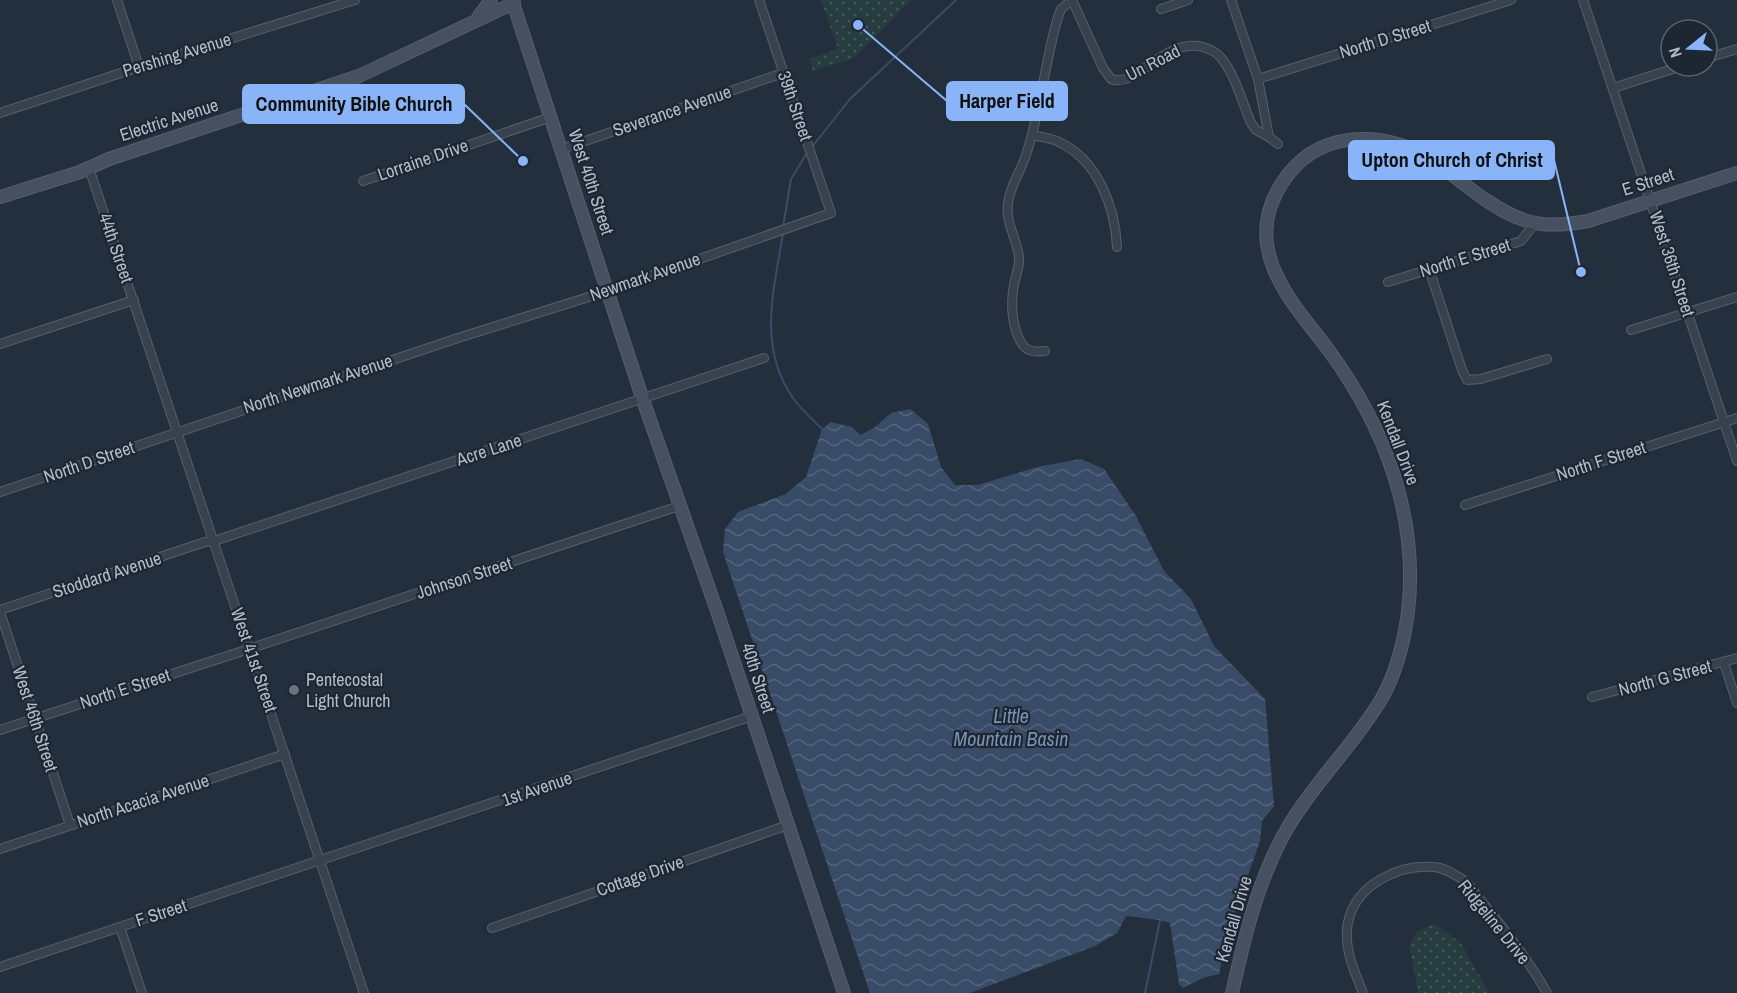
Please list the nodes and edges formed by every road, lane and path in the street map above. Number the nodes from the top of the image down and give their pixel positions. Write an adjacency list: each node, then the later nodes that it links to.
1 (117, 0): 15 (street)
2 (355, 0): 15 (street, Pershing Avenue)
3 (491, 0): 12 (main road)
4 (759, 0): 16 (street, 39th Street)
5 (1072, 0): 22 (street); 23 (street, Un Road)
6 (1188, 0): 11 (street)
7 (1231, 0): 18 (street)
8 (1511, 0): 18 (street, North D Street)
9 (1583, 0): 19 (street, West 36th Street)
10 (513, 1): 12 (main road, Electric Avenue); 21 (main road, West 40th Street)
11 (1161, 9)
12 (472, 24): 26 (main road, Electric Avenue)
13 (1737, 49): 14 (street)
14 (1719, 54)
15 (138, 67): 20 (street, Pershing Avenue)
16 (783, 73): 25 (street, Severance Avenue); 31 (street, 39th Street)
17 (1659, 73): 19 (street)
18 (1258, 79): 23 (street)
19 (1613, 88): 30 (street, West 36th Street)
20 (0, 113)
21 (551, 117): 25 (main road, West 40th Street); 28 (street, Lorraine Drive)
22 (1032, 135): 34 (street); 45 (street)
23 (1269, 137): 24 (street)
24 (1278, 144)
25 (562, 149): 37 (main road, West 40th Street)
26 (89, 168): 29 (main road, Electric Avenue); 39 (street, 44th Street)
27 (1737, 173): 30 (main road, E Street)
28 (363, 180)
29 (0, 196)
30 (1650, 200): 33 (main road, E Street); 40 (street, West 36th Street)
31 (831, 213): 37 (street, Newmark Avenue)
32 (1535, 223): 33 (main road, Kendall Drive); 35 (street, North E Street); 78 (main road, Kendall Drive)
33 (1570, 224)
34 (1117, 247)
35 (1429, 269): 36 (street, North E Street); 47 (street)
36 (1388, 282)
37 (608, 291): 43 (street, Newmark Avenue); 48 (main road, West 40th Street)
38 (1737, 297): 40 (street)
39 (134, 300): 41 (street, 44th Street); 44 (street)
40 (1688, 313): 42 (street); 51 (street, West 36th Street)
41 (144, 328): 52 (street, West 41st Street)
42 (1631, 330)
43 (458, 338): 52 (street, North Newmark Avenue)
44 (0, 344)
45 (1045, 351)
46 (764, 358): 49 (street, Acre Lane)
47 (1547, 359)
48 (635, 376): 49 (main road, 40th Street)
49 (643, 400): 56 (main road, 40th Street); 57 (street, Acre Lane)
50 (1737, 418): 51 (street, North F Street)
51 (1724, 422): 53 (street, West 36th Street); 55 (street, North F Street)
52 (178, 431): 54 (street, North D Street); 57 (street, West 41st Street)
53 (1737, 461)
54 (0, 492)
55 (1465, 505)
56 (679, 506): 59 (street, Johnson Street); 64 (main road, 40th Street)
57 (214, 542): 58 (street, Stoddard Avenue); 59 (street, West 41st Street)
58 (0, 611): 65 (street, West 46th Street)
59 (249, 650): 65 (street, North E Street); 67 (street, West 41st Street)
60 (1737, 658): 61 (street, North G Street)
61 (1724, 663): 62 (street, North G Street); 63 (street)
62 (1592, 697)
63 (1737, 703)
64 (752, 716): 69 (main road, 40th Street); 71 (street, 1st Avenue)
65 (35, 718): 66 (street, North E Street); 68 (street, West 46th Street)
66 (0, 730)
67 (285, 754): 68 (street, North Acacia Avenue); 71 (street, West 41st Street)
68 (70, 825): 70 (street, North Acacia Avenue)
69 (788, 825): 73 (street, Cottage Drive); 77 (main road, 40th Street)
70 (0, 849)
71 (322, 861): 72 (street, F Street); 76 (street, West 41st Street)
72 (120, 927): 74 (street, F Street); 75 (street)
73 (492, 928)
74 (0, 967)
75 (142, 993)
76 (364, 993)
77 (844, 993)
78 (1233, 993)
79 (1363, 993): 80 (street, Ridgeline Drive)
80 (1547, 993)

